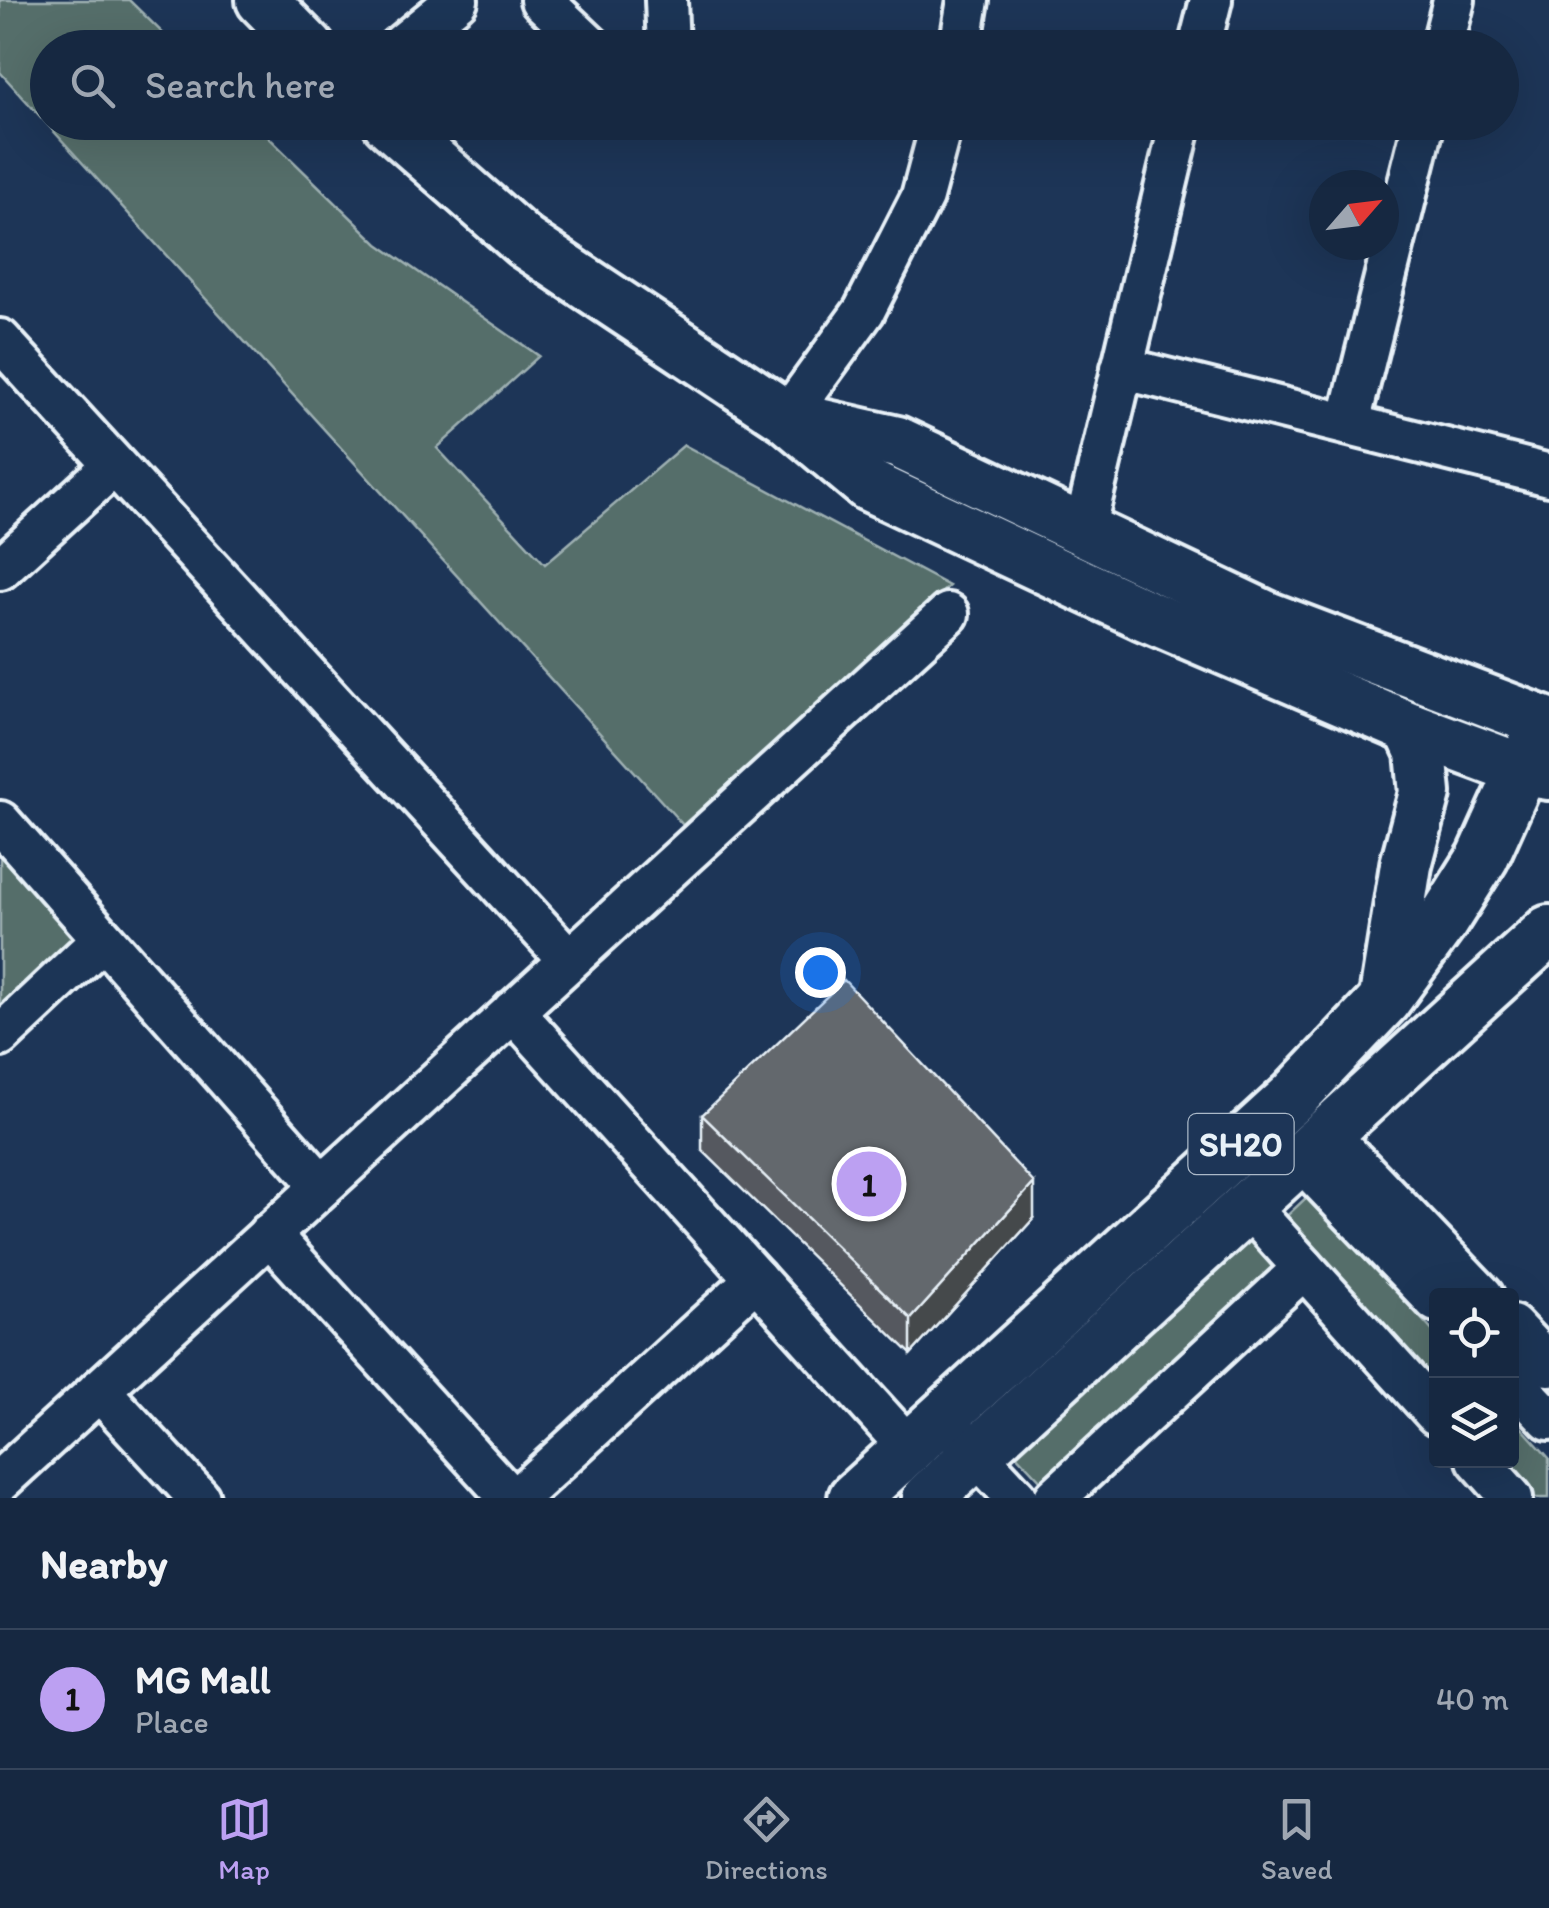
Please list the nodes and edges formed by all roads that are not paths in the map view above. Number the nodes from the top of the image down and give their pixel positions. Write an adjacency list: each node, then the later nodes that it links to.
1 (262, 0): 8 (main road)
2 (458, 0): 9 (street)
3 (542, 0): 10 (street)
4 (666, 0): 11 (street)
5 (968, 0): 12 (street)
6 (1210, 0): 13 (street)
7 (1454, 0): 14 (street)
8 (291, 30)
9 (420, 30)
10 (573, 30)
11 (667, 30)
12 (963, 30)
13 (1203, 30)
14 (1446, 30)
15 (408, 140): 21 (main road)
16 (937, 140): 21 (street)
17 (1177, 140): 20 (street)
18 (1419, 140): 22 (street)
19 (0, 340): 23 (street)
20 (1122, 368): 22 (street); 25 (street)
21 (788, 417): 25 (main road); 29 (main road)
22 (1348, 423): 24 (street)
23 (114, 465): 26 (street); 34 (street)
24 (1549, 475)
25 (1084, 530): 28 (main road)
26 (0, 569)
27 (948, 614): 34 (street)
28 (1547, 714): 30 (main road, SH20)
29 (1410, 728): 30 (main road); 36 (main road)
30 (1536, 772): 36 (main road, SH20)
31 (0, 822): 33 (street)
32 (1549, 932): 38 (main road, SH20)
33 (104, 939): 39 (street); 41 (street)
34 (569, 960): 37 (street)
35 (1549, 977): 38 (main road, SH20)
36 (1385, 1000): 54 (main road, SH20)
37 (513, 1011): 41 (street); 45 (street)
38 (1458, 1012): 40 (main road, SH20)
39 (0, 1036)
40 (1314, 1146): 42 (main road, SH20); 46 (street); 47 (street)
41 (322, 1186): 43 (street)
42 (1248, 1206): 44 (street); 55 (main road, SH20)
43 (269, 1234): 51 (street); 59 (street)
44 (1304, 1268): 52 (street); 63 (street)
45 (756, 1279): 54 (street); 59 (street)
46 (1473, 1288)
47 (1429, 1292)
48 (1519, 1333): 49 (street)
49 (1549, 1365)
50 (1519, 1387): 53 (street)
51 (99, 1390): 57 (street); 58 (street)
52 (1429, 1406)
53 (1549, 1419)
54 (926, 1432): 55 (street); 60 (main road, SH20)
55 (976, 1454): 61 (main road, SH20); 62 (street)
56 (1485, 1468): 64 (street)
57 (0, 1482)
58 (199, 1498)
59 (514, 1498)
60 (854, 1498)
61 (928, 1498)
62 (1016, 1498)
63 (1054, 1498)
64 (1512, 1498)

